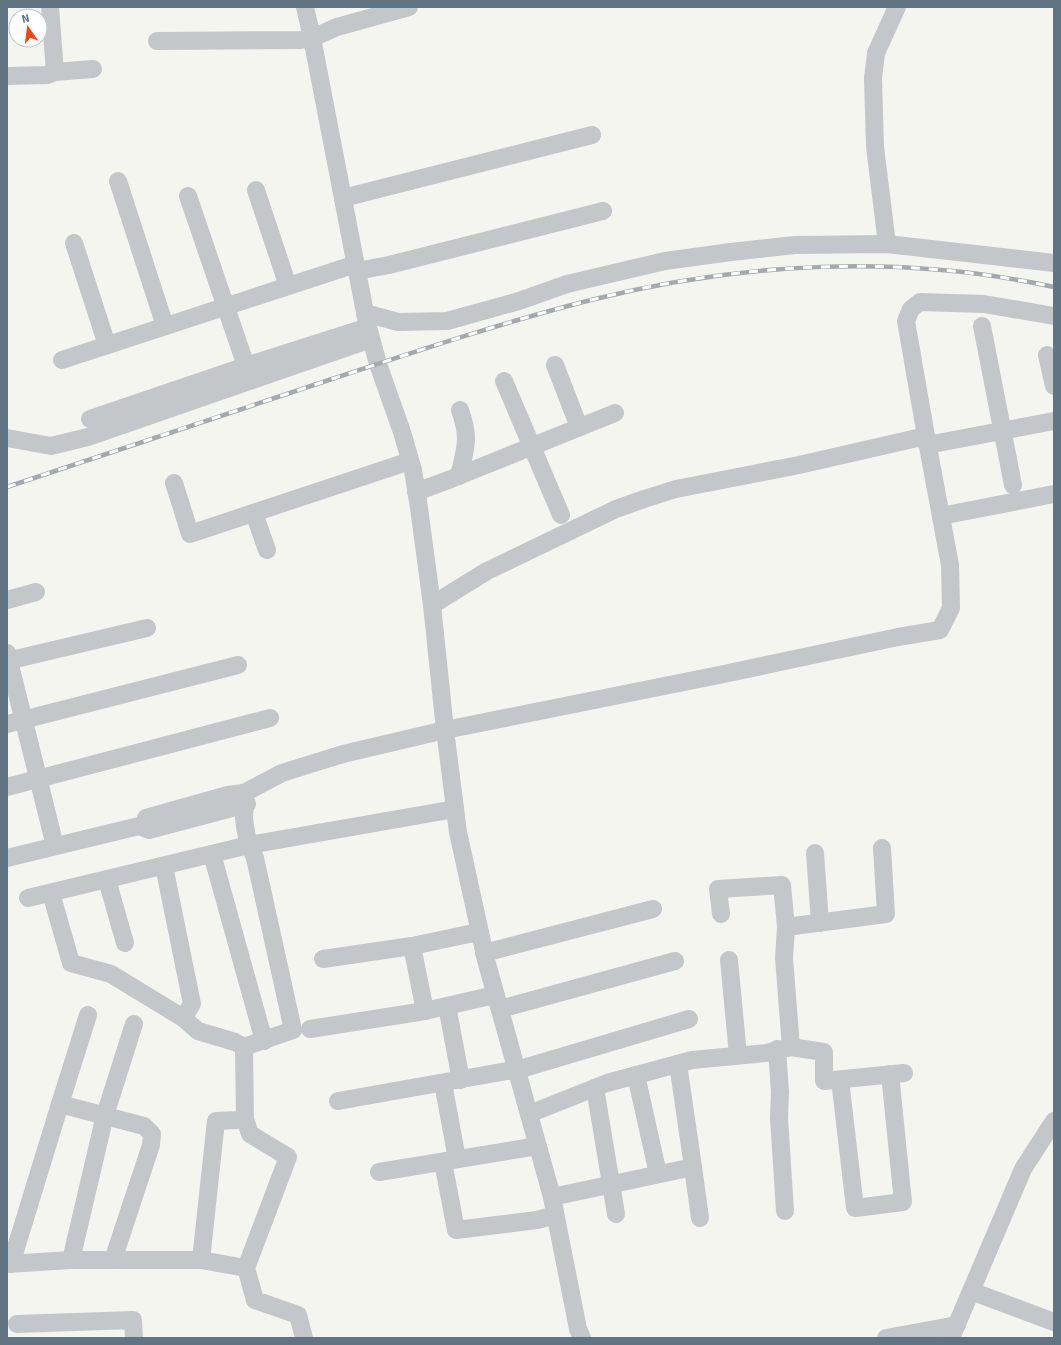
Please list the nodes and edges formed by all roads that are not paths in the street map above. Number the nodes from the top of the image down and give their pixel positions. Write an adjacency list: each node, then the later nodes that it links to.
1 (50, 7): 8 (street)
2 (304, 7): 5 (street)
3 (409, 7): 5 (street)
4 (897, 7): 17 (street)
5 (312, 38): 6 (street); 14 (street)
6 (157, 41)
7 (93, 69): 8 (street)
8 (55, 72): 9 (street)
9 (7, 76)
10 (592, 135): 14 (street)
11 (118, 182): 23 (street)
12 (256, 190): 20 (street)
13 (188, 196): 21 (street)
14 (342, 198): 19 (street)
15 (602, 211): 19 (street)
16 (74, 243): 26 (street)
17 (887, 244): 18 (street); 24 (street)
18 (1054, 263)
19 (357, 267): 20 (street); 24 (street)
20 (288, 286): 21 (street)
21 (226, 307): 23 (street); 30 (street)
22 (1054, 316): 40 (street)
23 (165, 326): 26 (street)
24 (368, 326): 30 (street); 39 (street); 42 (street)
25 (982, 326): 38 (street)
26 (107, 345): 28 (street)
27 (1047, 355): 32 (street)
28 (62, 360)
29 (555, 365): 37 (street)
30 (246, 366): 35 (street)
31 (504, 381): 41 (street)
32 (1054, 386)
33 (460, 410): 43 (street)
34 (615, 412): 37 (street)
35 (90, 419)
36 (1054, 421): 38 (street)
37 (579, 427): 41 (street)
38 (1003, 431): 40 (street); 45 (street)
39 (7, 438)
40 (926, 441): 50 (street); 54 (street)
41 (531, 447): 43 (street); 49 (street)
42 (410, 460): 46 (street); 48 (street)
43 (458, 476): 46 (street)
44 (174, 483): 48 (street)
45 (1013, 485)
46 (416, 492): 54 (street)
47 (1054, 494): 50 (street)
48 (254, 513): 51 (street)
49 (561, 516)
50 (941, 516): 61 (street)
51 (267, 550)
52 (36, 592): 53 (street)
53 (7, 600)
54 (432, 605): 61 (street)
55 (146, 628): 56 (street)
56 (8, 658): 59 (street)
57 (238, 665): 59 (street)
58 (270, 718): 62 (street)
59 (25, 720): 60 (street); 62 (street)
60 (7, 724)
61 (444, 730): 64 (street); 65 (street)
62 (38, 779): 63 (street); 67 (street)
63 (7, 787)
64 (245, 798): 66 (street); 67 (street)
65 (455, 809): 66 (street); 80 (street)
66 (249, 845): 70 (street); 95 (street)
67 (55, 846): 71 (street)
68 (882, 848): 78 (street)
69 (815, 853): 78 (street)
70 (212, 854): 72 (street); 95 (street)
71 (7, 858)
72 (164, 866): 73 (street); 91 (street)
73 (107, 880): 74 (street); 81 (street)
74 (51, 893): 75 (street); 91 (street)
75 (28, 898)
76 (653, 909): 83 (street)
77 (721, 914): 79 (street)
78 (820, 923): 79 (street)
79 (786, 927): 97 (street)
80 (480, 933): 82 (street); 83 (street)
81 (126, 943)
82 (412, 946): 84 (street); 89 (street)
83 (484, 953): 87 (street)
84 (323, 959)
85 (729, 960): 98 (street)
86 (675, 961): 87 (street)
87 (498, 1003): 88 (street); 100 (street)
88 (447, 1006): 89 (street); 102 (street)
89 (425, 1011): 94 (street)
90 (88, 1014): 107 (street)
91 (183, 1018): 96 (street)
92 (688, 1019): 100 (street)
93 (134, 1024): 109 (street)
94 (310, 1029)
95 (264, 1041): 96 (street)
96 (244, 1047): 110 (street)
97 (784, 1048): 98 (street); 103 (street); 119 (street)
98 (738, 1055): 99 (street)
99 (678, 1064): 101 (street); 114 (street)
100 (517, 1070): 102 (street); 108 (street)
101 (636, 1076): 105 (street); 116 (street)
102 (461, 1080): 104 (street)
103 (840, 1080): 103 (street)
104 (443, 1083): 106 (street); 113 (street)
105 (595, 1088): 108 (street); 117 (street)
106 (338, 1101)
107 (60, 1104): 109 (street); 126 (street)
108 (529, 1114): 112 (street)
109 (105, 1115): 123 (street); 124 (street)
110 (245, 1119): 125 (street); 127 (street)
111 (1054, 1121): 128 (street)
112 (538, 1146): 113 (street); 118 (street)
113 (450, 1160): 115 (street); 121 (street)
114 (693, 1167): 116 (street); 122 (street)
115 (379, 1172)
116 (658, 1174): 117 (street)
117 (612, 1184): 118 (street); 120 (street)
118 (552, 1196): 121 (street)
119 (785, 1211)
120 (616, 1214)
121 (555, 1215): 134 (street)
122 (700, 1218)
123 (71, 1260): 124 (street); 126 (street)
124 (113, 1260): 125 (street)
125 (201, 1260): 127 (street)
126 (9, 1264)
127 (246, 1268): 133 (street)
128 (971, 1291): 129 (street); 131 (street)
129 (1054, 1322)
130 (17, 1324): 132 (street)
131 (954, 1331): 135 (street)
132 (134, 1338)
133 (304, 1338)
134 (582, 1338)
135 (886, 1338)

